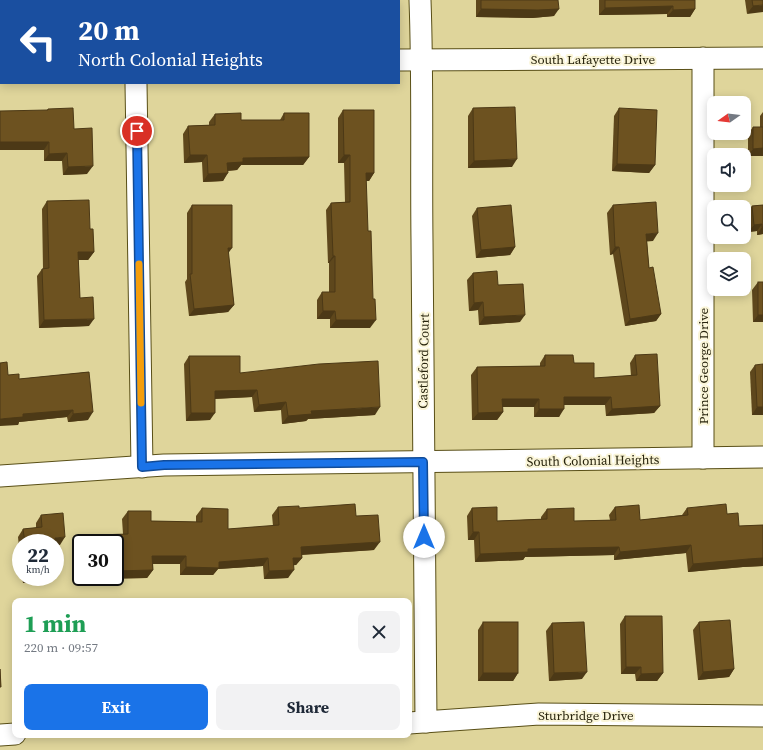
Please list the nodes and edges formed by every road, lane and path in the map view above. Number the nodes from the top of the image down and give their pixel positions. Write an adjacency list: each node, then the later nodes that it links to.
1 (420, 0): 5 (street, Castleford Court)
2 (703, 58): 3 (street, South Lafayette Drive); 5 (street, South Lafayette Drive); 8 (street, Prince George Drive)
3 (763, 58)
4 (400, 60): 5 (street, South Lafayette Drive)
5 (422, 60): 9 (street, Castleford Court)
6 (136, 84): 10 (street)
7 (763, 457): 8 (street, South Colonial Heights)
8 (703, 458): 9 (street, South Colonial Heights)
9 (423, 462): 10 (street, South Colonial Heights); 13 (street, Castleford Court)
10 (142, 467): 11 (street, South Colonial Heights)
11 (0, 476)
12 (763, 716): 13 (street, Sturbridge Drive)
13 (417, 723)
14 (12, 734): 15 (street)
15 (0, 735)

